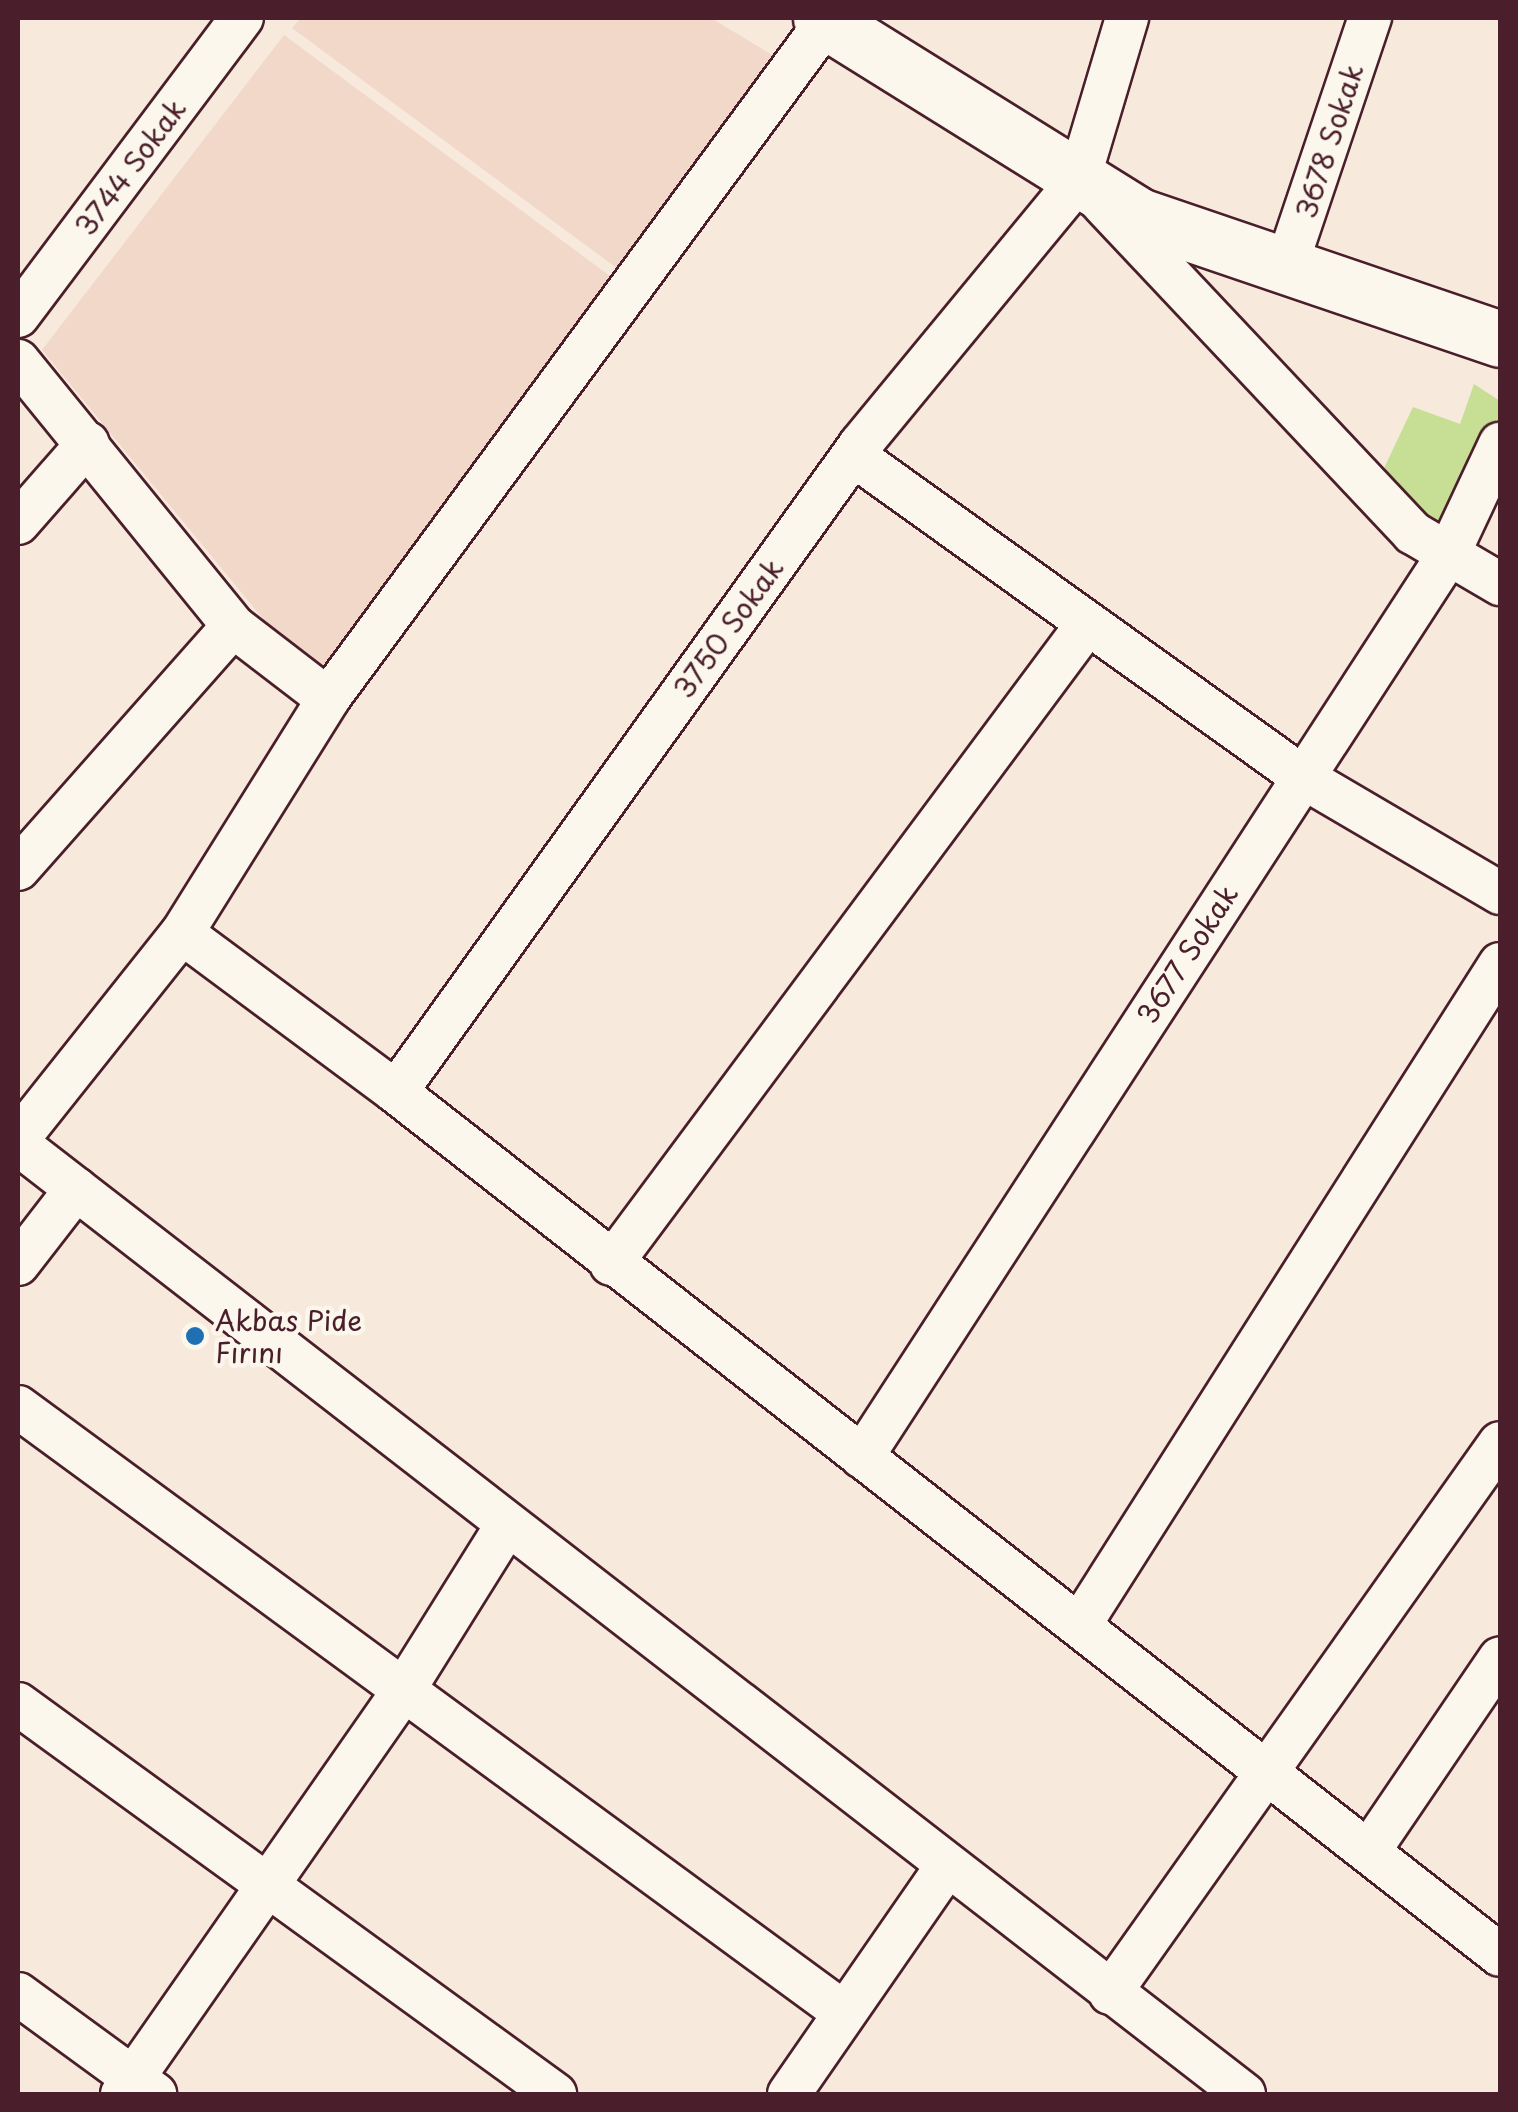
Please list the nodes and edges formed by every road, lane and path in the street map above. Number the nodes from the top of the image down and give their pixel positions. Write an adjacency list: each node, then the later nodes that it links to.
1 (242, 18): 7 (street, 3744 Sokak)
2 (1126, 18): 5 (street)
3 (1370, 18): 6 (street, 3678 Sokak)
4 (848, 26): 5 (street); 18 (street)
5 (1079, 179): 6 (street); 12 (street, 3750 Sokak); 14 (street)
6 (1287, 264): 8 (street)
7 (18, 316)
8 (1500, 339)
9 (18, 362): 10 (street)
10 (88, 443): 13 (street); 16 (street)
11 (1500, 444): 14 (street, 3677 Sokak)
12 (853, 455): 17 (street); 24 (street, 3750 Sokak)
13 (18, 523)
14 (1448, 555): 15 (street); 19 (street, 3677 Sokak)
15 (1500, 584)
16 (233, 626): 18 (street); 20 (street)
17 (1086, 626): 19 (street); 28 (street)
18 (328, 699): 22 (street)
19 (1304, 778): 21 (street); 30 (street, 3677 Sokak)
20 (18, 869)
21 (1500, 893)
22 (182, 933): 24 (street); 25 (street)
23 (1500, 964): 33 (street)
24 (396, 1092): 28 (street)
25 (18, 1141): 26 (street)
26 (76, 1189): 27 (street); 32 (street)
27 (18, 1264)
28 (611, 1264): 30 (street)
29 (18, 1407): 35 (street)
30 (862, 1458): 33 (street)
31 (1494, 1467): 37 (street)
32 (507, 1524): 35 (street); 39 (street)
33 (1081, 1623): 37 (street)
34 (1500, 1658): 38 (street)
35 (405, 1688): 40 (street); 44 (street)
36 (18, 1704): 40 (street)
37 (1267, 1776): 38 (street); 42 (street)
38 (1369, 1851): 41 (street)
39 (948, 1866): 42 (street); 44 (street)
40 (266, 1884): 46 (street); 47 (street)
41 (1500, 1956)
42 (1110, 1993): 45 (street)
43 (18, 1994): 46 (street)
44 (843, 2012): 48 (street)
45 (1222, 2088)
46 (137, 2089)
47 (555, 2094)
48 (789, 2094)

